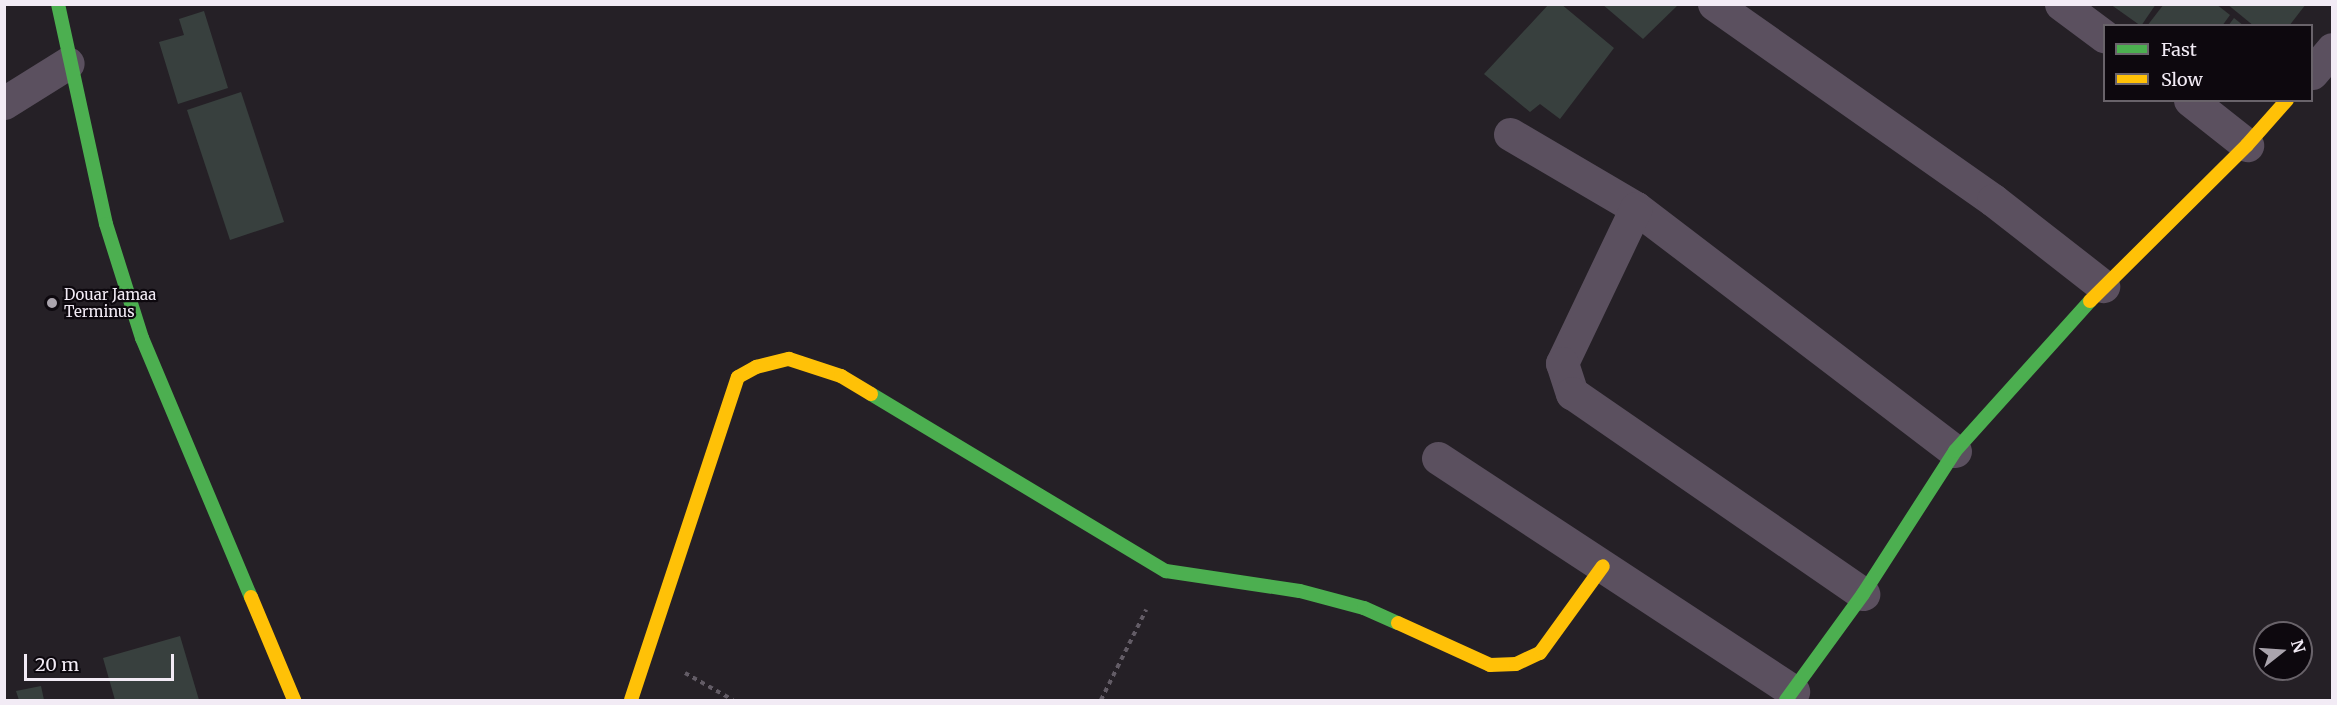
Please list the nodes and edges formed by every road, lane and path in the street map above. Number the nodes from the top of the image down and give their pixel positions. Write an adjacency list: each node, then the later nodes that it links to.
1 (58, 4): 6 (street)
2 (1714, 4): 15 (street)
3 (2061, 4): 4 (street)
4 (2103, 35)
5 (2332, 49): 7 (street)
6 (68, 63): 8 (street); 23 (street)
7 (2313, 72)
8 (5, 102): 11 (street)
9 (2193, 102): 13 (street)
10 (2285, 102): 13 (street)
11 (4, 125)
12 (1510, 134): 14 (street)
13 (2247, 145): 15 (street)
14 (1636, 208): 16 (street); 20 (street)
15 (2103, 286): 16 (street)
16 (1956, 451): 20 (street)
17 (1438, 458): 18 (street)
18 (1604, 566): 19 (street); 22 (street)
19 (1166, 571): 21 (street); 26 (path)
20 (1863, 594): 22 (street)
21 (646, 650): 24 (street); 25 (path)
22 (1789, 696)
23 (294, 700)
24 (631, 700)
25 (733, 700)
26 (1101, 700)

